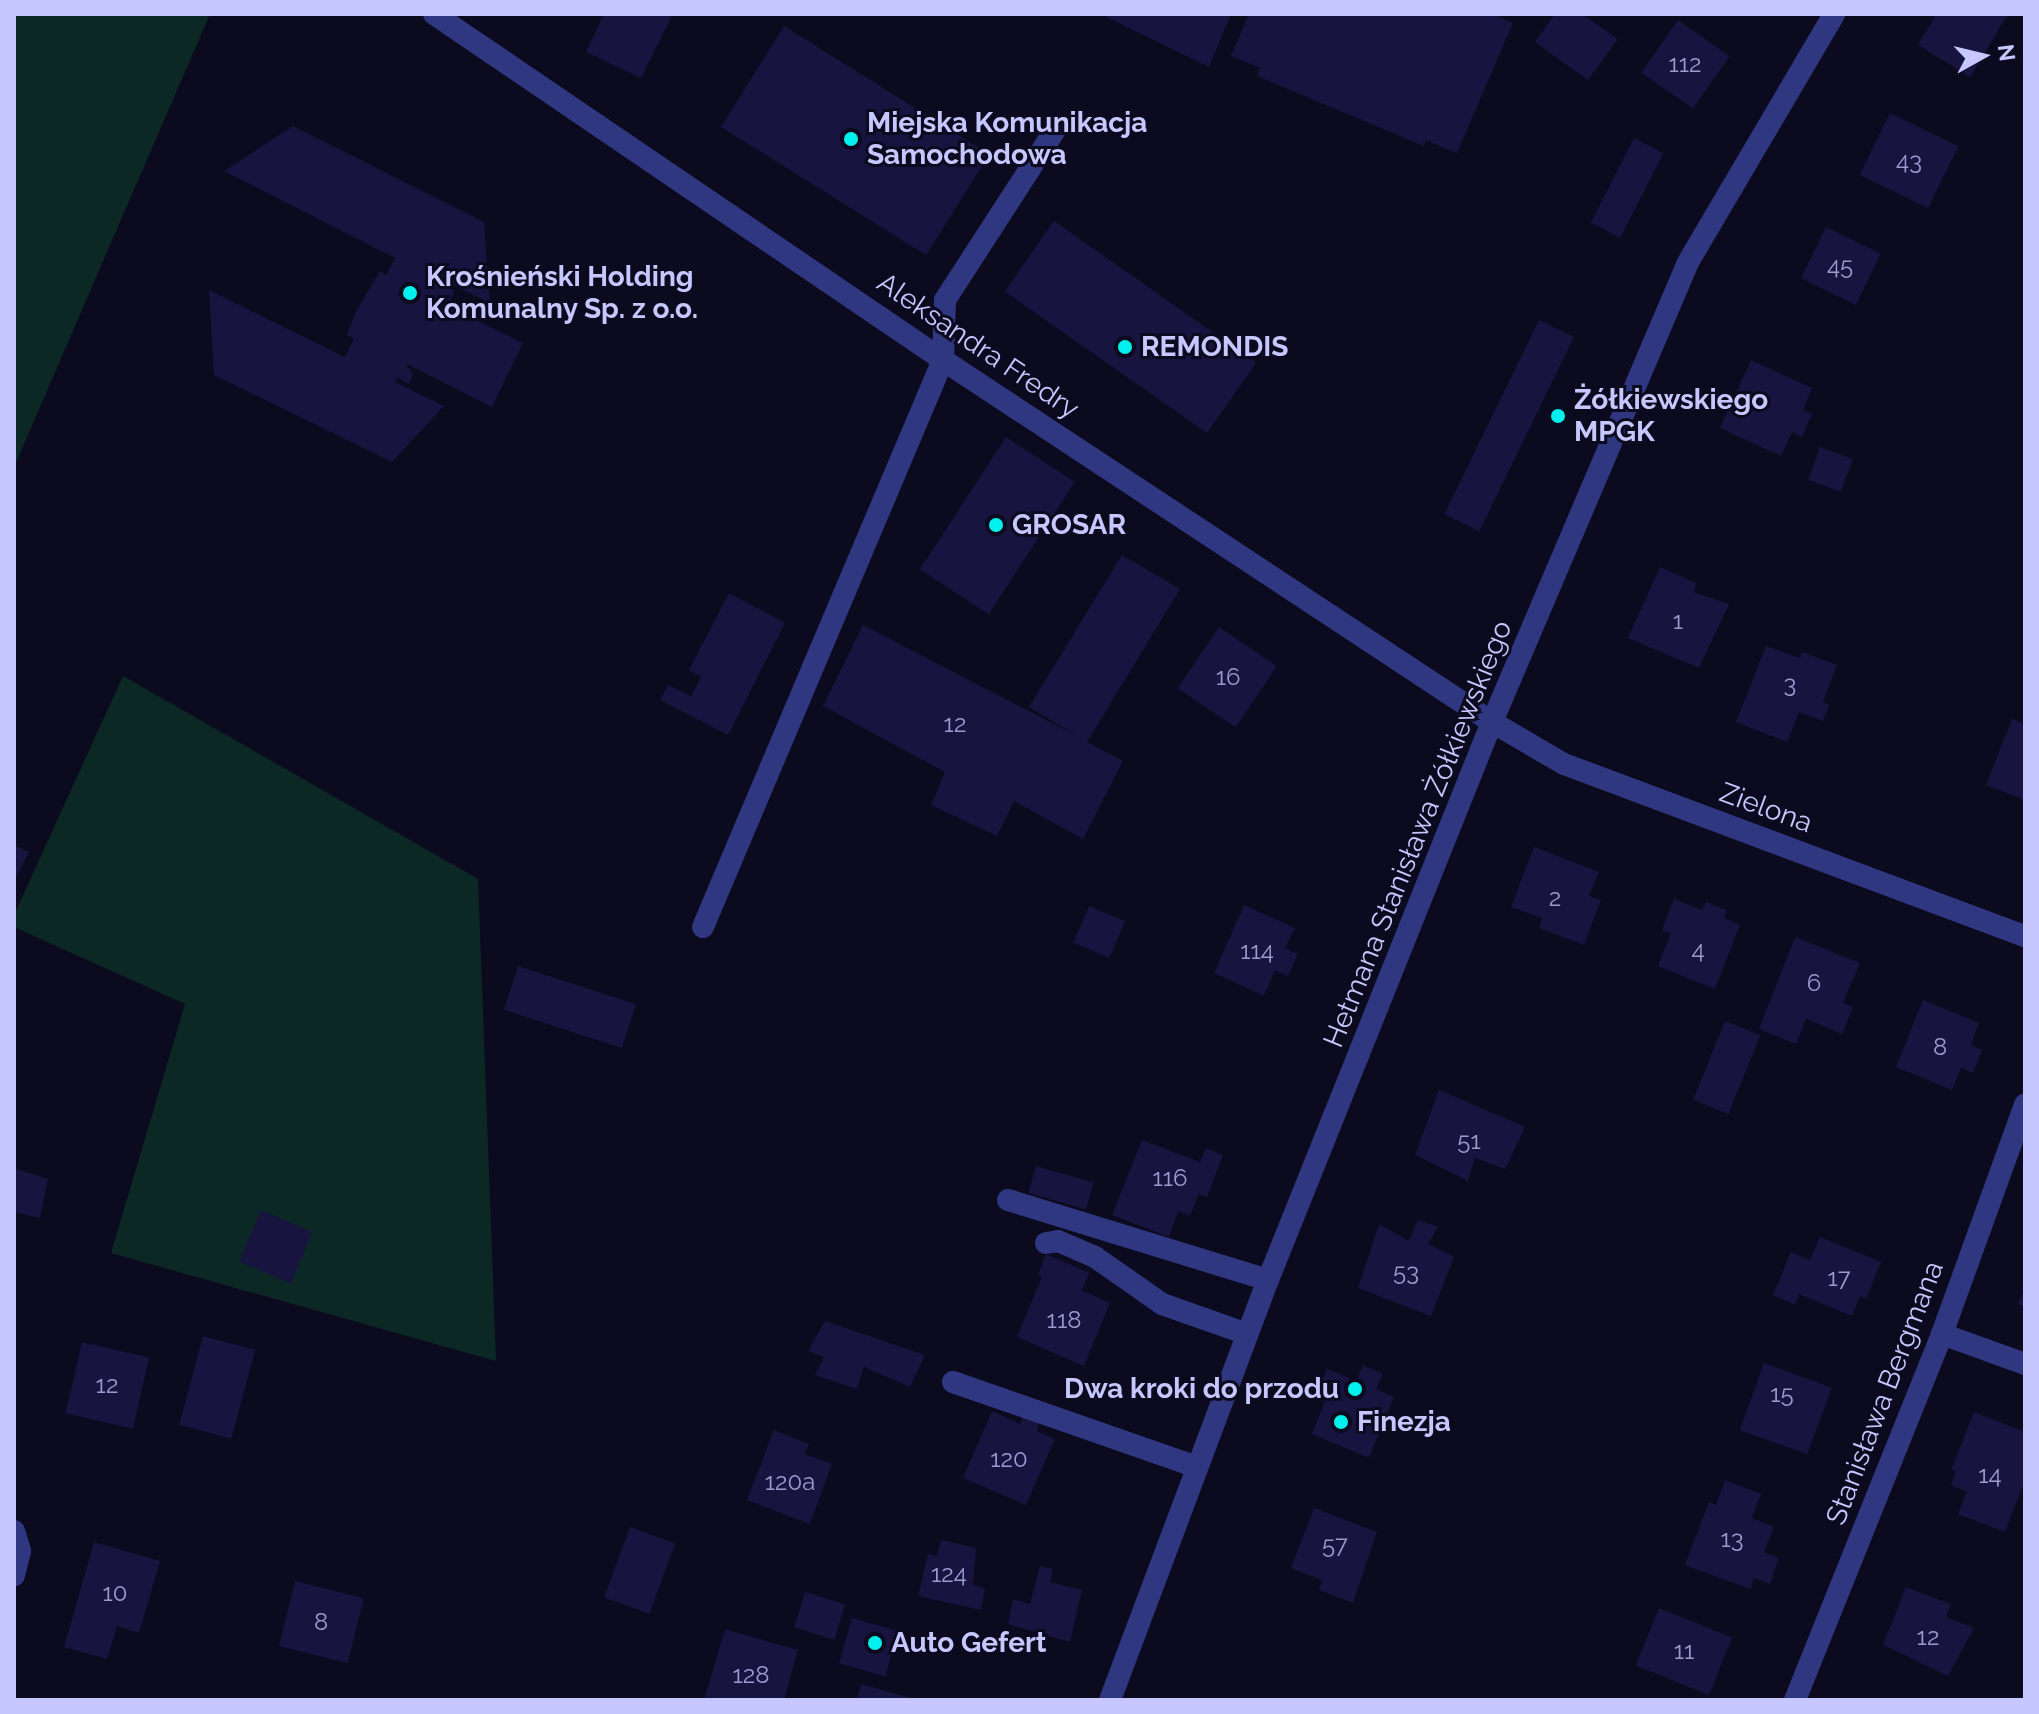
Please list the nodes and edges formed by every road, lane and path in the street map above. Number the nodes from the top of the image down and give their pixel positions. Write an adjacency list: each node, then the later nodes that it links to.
1 (434, 14): 4 (street, Aleksandra Fredry)
2 (1834, 14): 5 (street, Hetmana Stanisława Żółkiewskiego)
3 (1058, 125): 4 (street)
4 (943, 360): 5 (street, Aleksandra Fredry); 6 (street)
5 (1492, 722): 7 (street, Zielona); 11 (street, Hetmana Stanisława Żółkiewskiego)
6 (703, 927)
7 (2025, 936)
8 (2025, 1105): 13 (street, Stanisława Bergmana)
9 (1008, 1200): 11 (street)
10 (1046, 1243): 12 (street)
11 (1268, 1280): 12 (street, Hetmana Stanisława Żółkiewskiego)
12 (1247, 1334): 16 (street, Hetmana Stanisława Żółkiewskiego)
13 (1942, 1334): 14 (street); 20 (street, Stanisława Bergmana)
14 (2025, 1364)
15 (953, 1382): 16 (street)
16 (1197, 1467): 19 (street, Hetmana Stanisława Żółkiewskiego)
17 (14, 1531): 18 (street)
18 (14, 1575)
19 (1110, 1700)
20 (1795, 1700)

